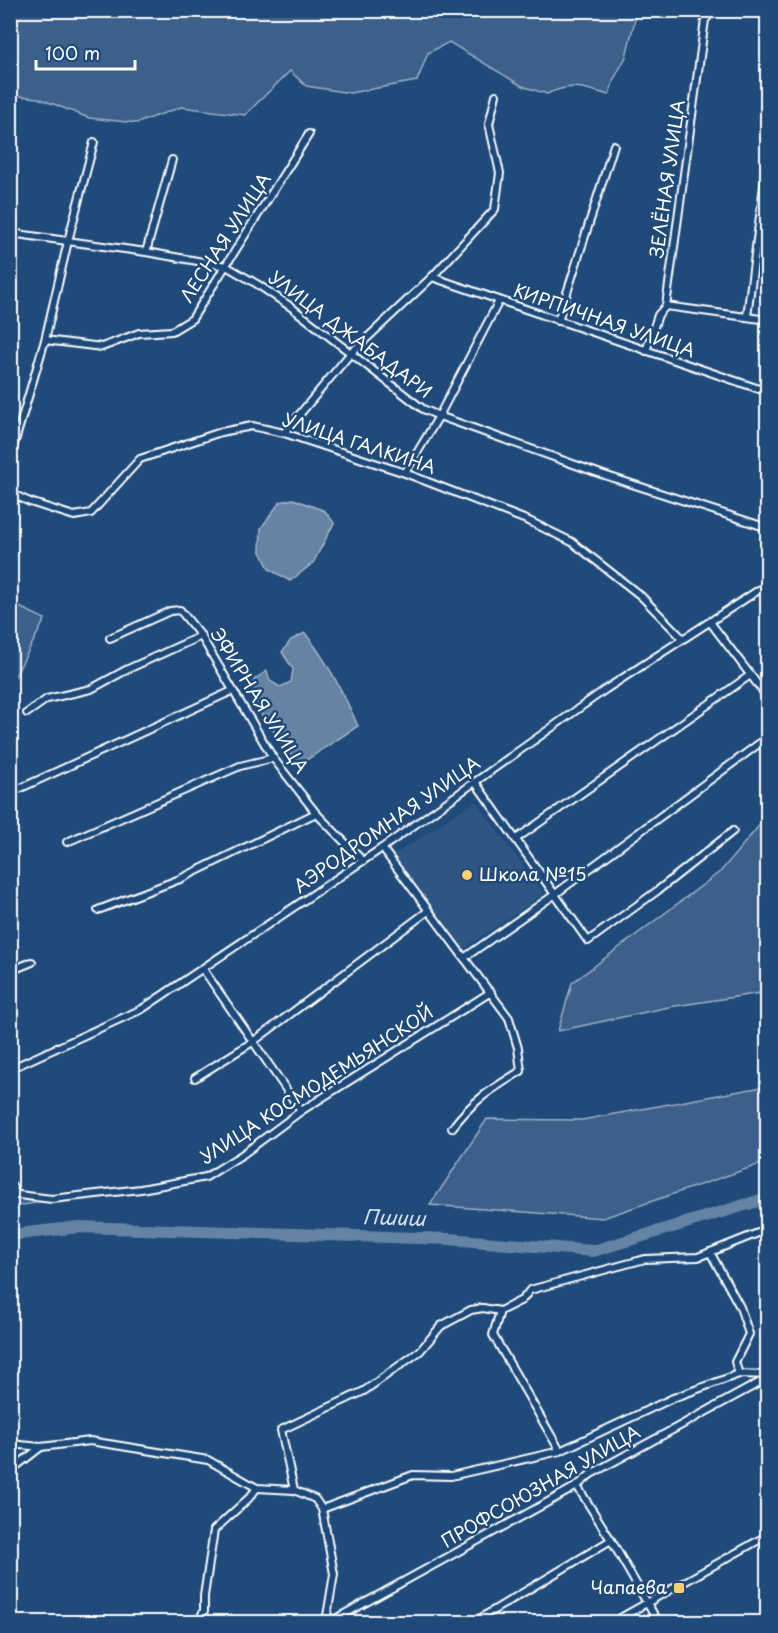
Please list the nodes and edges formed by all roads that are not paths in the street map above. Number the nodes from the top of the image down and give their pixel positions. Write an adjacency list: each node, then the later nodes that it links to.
1 (714, 10): 14 (street, ЗЕЛЁНАЯ УЛИЦА)
2 (496, 95): 12 (street)
3 (309, 134): 11 (street, ЛЕСНАЯ УЛИЦА)
4 (94, 142): 9 (street)
5 (614, 145): 17 (street)
6 (768, 155): 15 (street)
7 (172, 160): 10 (street)
8 (10, 233): 9 (street, УЛИЦА ДЖАБАДАРИ)
9 (68, 241): 10 (street, УЛИЦА ДЖАБАДАРИ); 18 (street)
10 (146, 252): 11 (street, УЛИЦА ДЖАБАДАРИ)
11 (226, 266): 18 (street, ЛЕСНАЯ УЛИЦА); 20 (street, УЛИЦА ДЖАБАДАРИ)
12 (432, 277): 13 (street, КИРПИЧНАЯ УЛИЦА); 20 (street)
13 (499, 301): 17 (street, КИРПИЧНАЯ УЛИЦА); 22 (street)
14 (666, 306): 15 (street); 19 (street, ЗЕЛЁНАЯ УЛИЦА)
15 (747, 316): 16 (street)
16 (768, 320)
17 (558, 321): 19 (street, КИРПИЧНАЯ УЛИЦА)
18 (45, 340): 24 (street)
19 (646, 351): 21 (street, КИРПИЧНАЯ УЛИЦА)
20 (350, 354): 22 (street, УЛИЦА ДЖАБАДАРИ); 23 (street)
21 (768, 392)
22 (439, 416): 25 (street); 27 (street, УЛИЦА ДЖАБАДАРИ)
23 (284, 433): 25 (street, УЛИЦА ГАЛКИНА); 26 (street, УЛИЦА ГАЛКИНА)
24 (10, 458)
25 (405, 473): 32 (street, УЛИЦА ГАЛКИНА)
26 (10, 493)
27 (768, 528)
28 (768, 584): 29 (street, АЭРОДРОМНАЯ УЛИЦА)
29 (710, 622): 32 (street, АЭРОДРОМНАЯ УЛИЦА); 33 (street)
30 (201, 636): 31 (street, ЭФИРНАЯ УЛИЦА); 34 (street, ЭФИРНАЯ УЛИЦА); 36 (street)
31 (110, 638)
32 (683, 639): 39 (street, АЭРОДРОМНАЯ УЛИЦА)
33 (749, 676): 35 (street); 43 (street)
34 (232, 691): 38 (street, ЭФИРНАЯ УЛИЦА); 40 (street)
35 (768, 698)
36 (27, 714)
37 (768, 736): 47 (street)
38 (273, 758): 41 (street, ЭФИРНАЯ УЛИЦА); 44 (street)
39 (475, 783): 43 (street); 45 (street, АЭРОДРОМНАЯ УЛИЦА)
40 (10, 794)
41 (316, 813): 46 (street, ЭФИРНАЯ УЛИЦА); 48 (street)
42 (733, 831): 47 (street)
43 (516, 839): 47 (street)
44 (67, 842)
45 (382, 848): 46 (street, АЭРОДРОМНАЯ УЛИЦА); 49 (street)
46 (363, 861): 52 (street, АЭРОДРОМНАЯ УЛИЦА)
47 (554, 895): 50 (street)
48 (98, 910)
49 (428, 911): 50 (street); 55 (street)
50 (464, 958): 54 (street)
51 (32, 962): 53 (street)
52 (203, 969): 55 (street); 56 (street, АЭРОДРОМНАЯ УЛИЦА)
53 (10, 971)
54 (490, 992): 58 (street, УЛИЦА КОСМОДЕМЬЯНСКОЙ); 59 (street)
55 (254, 1041): 57 (street); 58 (street)
56 (11, 1066)
57 (195, 1078)
58 (301, 1111): 61 (street, УЛИЦА КОСМОДЕМЬЯНСКОЙ)
59 (452, 1128)
60 (10, 1183): 61 (street)
61 (13, 1194)
62 (768, 1229): 63 (street)
63 (710, 1252): 64 (street); 65 (street)
64 (500, 1311): 69 (street); 73 (street)
65 (739, 1374): 66 (street, ПРОФСОЮЗНАЯ УЛИЦА); 69 (street, ПРОФСОЮЗНАЯ УЛИЦА)
66 (768, 1377): 71 (street, ПРОФСОЮЗНАЯ УЛИЦА)
67 (10, 1444): 68 (street)
68 (41, 1447): 70 (street); 72 (street)
69 (560, 1451): 74 (street, ПРОФСОЮЗНАЯ УЛИЦА)
70 (10, 1471)
71 (577, 1486): 76 (street); 79 (street, ПРОФСОЮЗНАЯ УЛИЦА)
72 (257, 1488): 73 (street); 78 (street)
73 (294, 1490): 74 (street)
74 (322, 1509): 79 (street)
75 (768, 1534): 77 (street)
76 (612, 1540): 77 (street); 80 (street)
77 (645, 1603): 81 (street); 82 (street)
78 (194, 1623)
79 (328, 1623)
80 (474, 1623)
81 (613, 1623)
82 (658, 1623)

